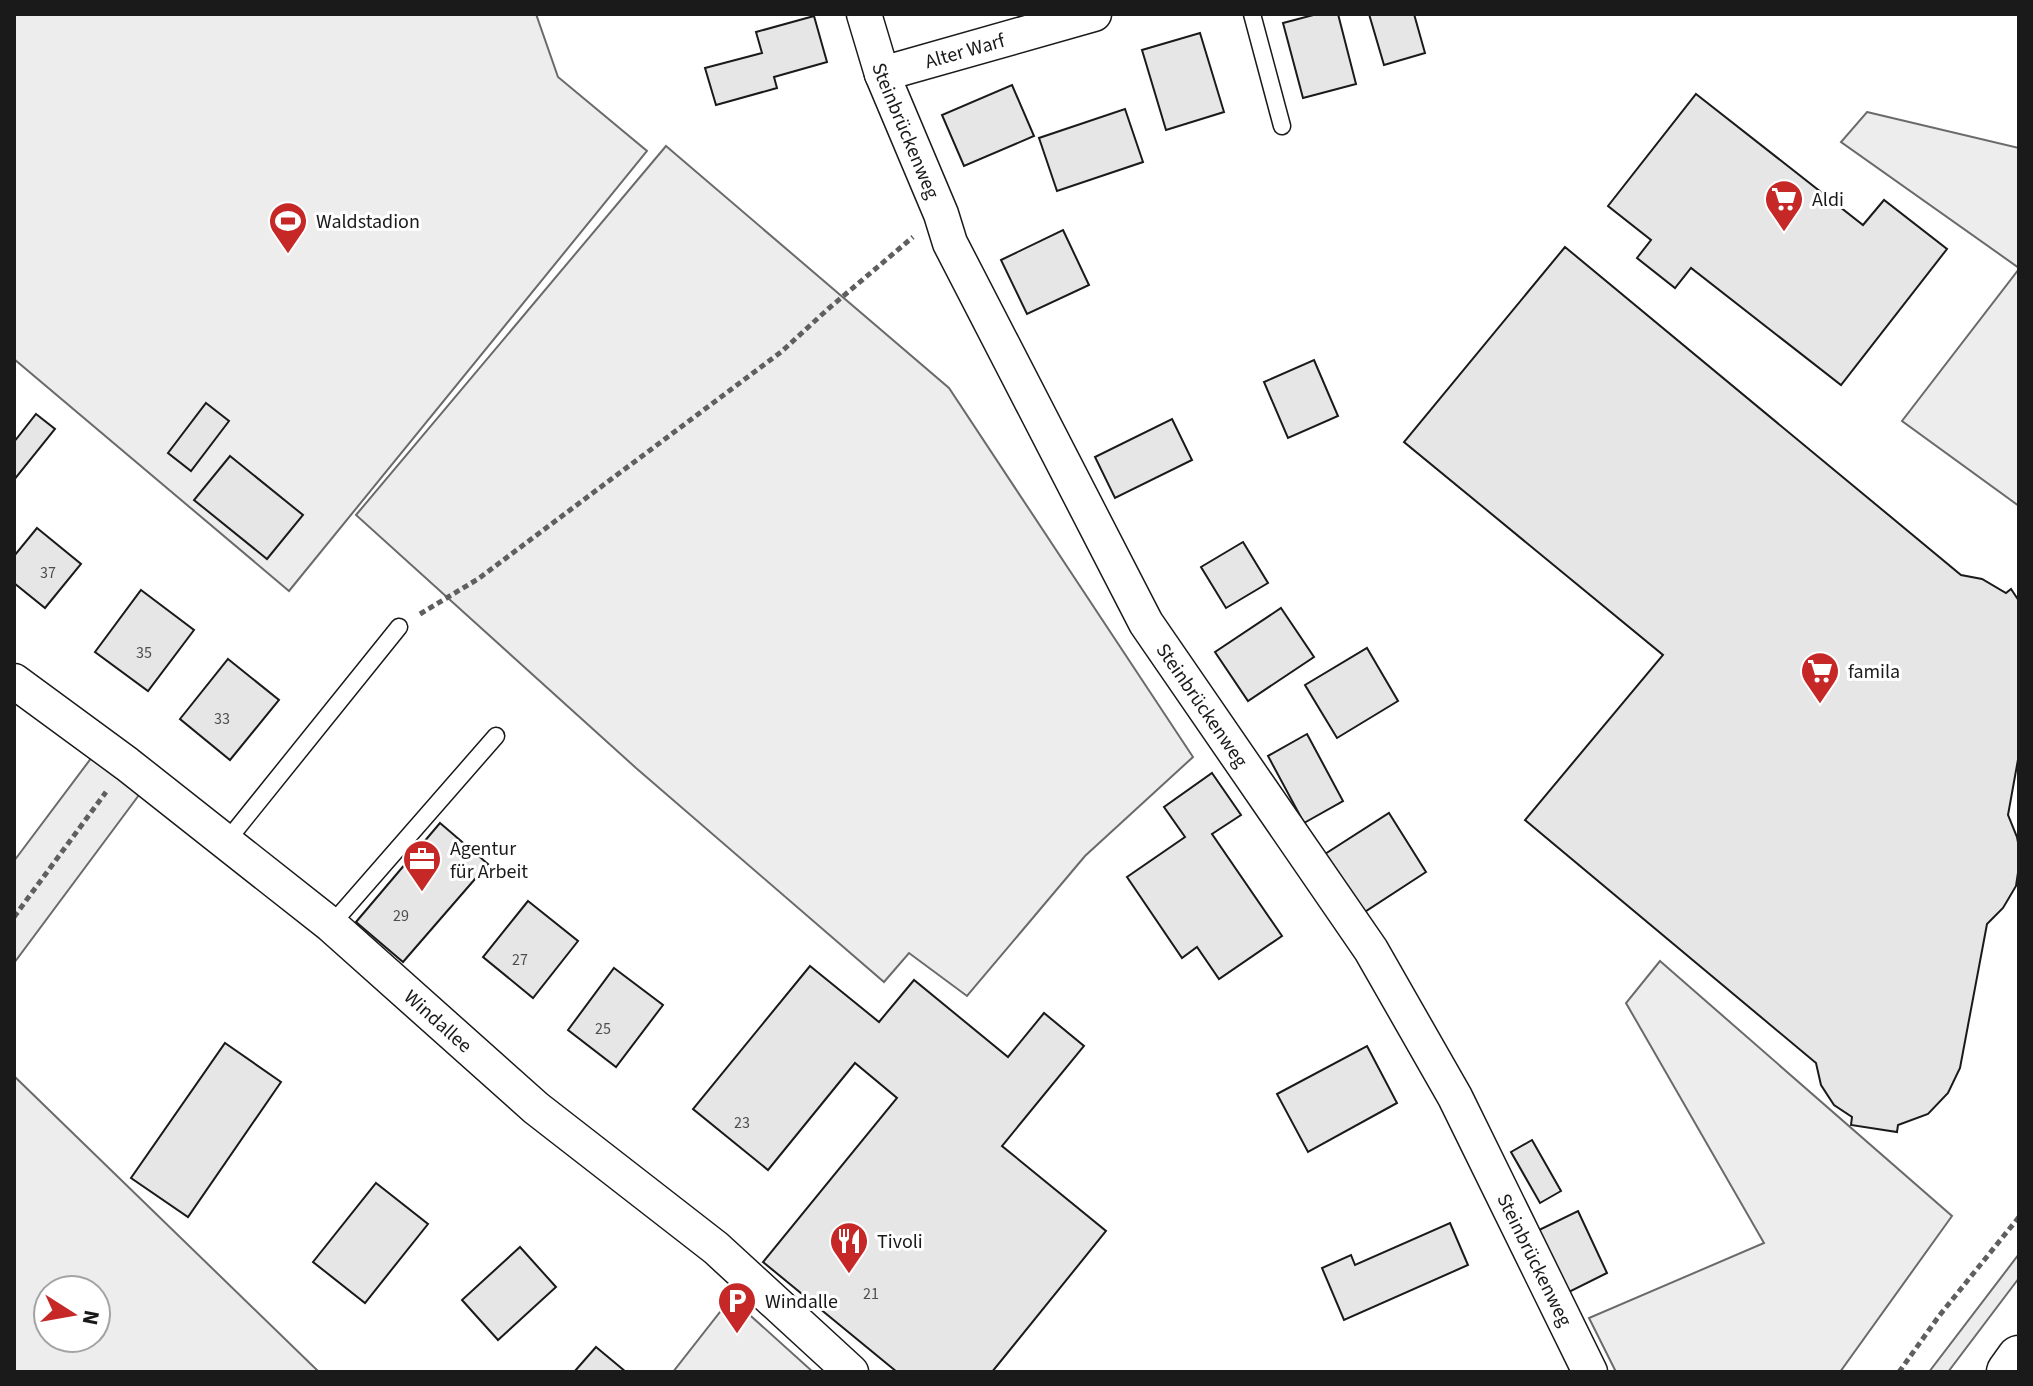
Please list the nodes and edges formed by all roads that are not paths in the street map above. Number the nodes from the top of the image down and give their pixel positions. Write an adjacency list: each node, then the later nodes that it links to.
1 (864, 14): 4 (street, Steinbrückenweg)
2 (1094, 14): 4 (street, Alter Warf)
3 (1252, 14): 5 (lane)
4 (882, 74): 13 (street, Steinbrückenweg)
5 (1282, 126)
6 (399, 627): 9 (lane)
7 (14, 681): 9 (street, Windallee)
8 (496, 736): 10 (lane)
9 (226, 842): 10 (street, Windallee)
10 (331, 925): 12 (street, Windallee)
11 (2019, 1358): 14 (main road)
12 (837, 1364)
13 (1590, 1372)
14 (2009, 1372)

